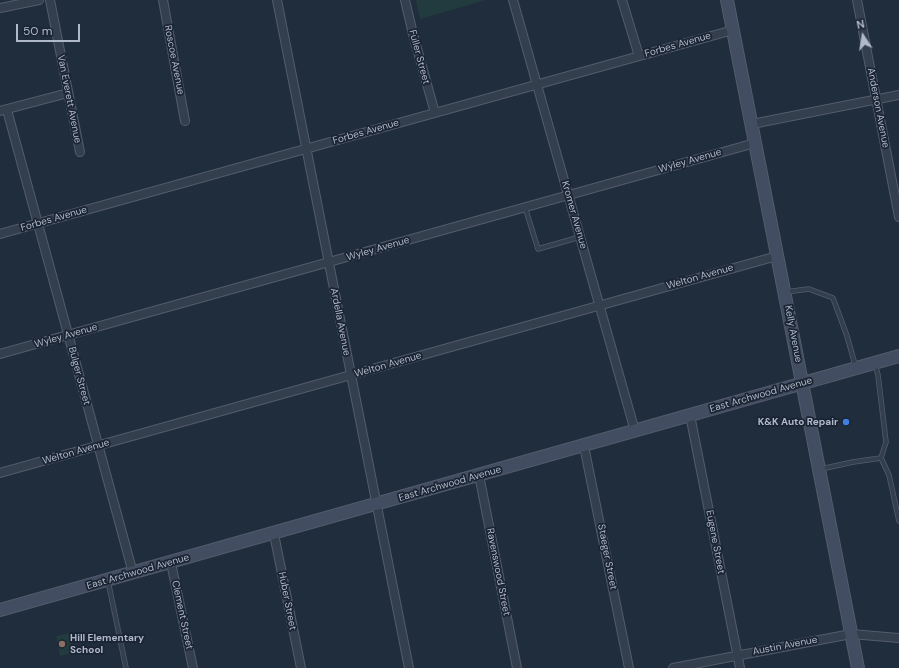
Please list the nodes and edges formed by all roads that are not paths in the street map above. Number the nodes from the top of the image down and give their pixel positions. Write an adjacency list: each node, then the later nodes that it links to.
1 (39, 0): 10 (street)
2 (50, 0): 14 (street, Van Everett Avenue)
3 (163, 0): 19 (street, Roscoe Avenue)
4 (277, 0): 22 (street, Ardella Avenue)
5 (405, 0): 18 (street, Fuller Street)
6 (513, 0): 13 (street, Kromer Avenue)
7 (622, 0): 12 (street)
8 (727, 0): 11 (main road, Kelly Avenue)
9 (856, 0): 16 (street, Anderson Avenue)
10 (0, 8)
11 (733, 30): 12 (street, Forbes Avenue); 20 (main road, Kelly Avenue)
12 (638, 56): 13 (street, Forbes Avenue)
13 (537, 84): 18 (street, Forbes Avenue); 24 (street, Kromer Avenue)
14 (68, 93): 17 (street); 23 (street, Van Everett Avenue)
15 (899, 95): 16 (street)
16 (876, 99): 20 (street); 26 (street, Anderson Avenue)
17 (3, 110): 27 (street, Bulger Street)
18 (435, 113): 22 (street, Forbes Avenue)
19 (185, 121)
20 (752, 124): 21 (main road, Kelly Avenue)
21 (755, 143): 24 (street, Wyley Avenue); 30 (main road, Kelly Avenue)
22 (306, 149): 27 (street, Forbes Avenue); 31 (street, Ardella Avenue)
23 (80, 152)
24 (568, 195): 25 (street, Wyley Avenue); 29 (street, Kromer Avenue)
25 (525, 207): 29 (lane); 31 (street, Wyley Avenue)
26 (899, 217)
27 (38, 224): 28 (street, Forbes Avenue); 34 (street, Bulger Street)
28 (0, 234)
29 (580, 237): 33 (street, Kromer Avenue)
30 (777, 256): 32 (main road, Kelly Avenue); 33 (street, Welton Avenue)
31 (328, 262): 34 (street, Wyley Avenue); 39 (street, Ardella Avenue)
32 (785, 292): 38 (lane); 40 (main road, Kelly Avenue)
33 (600, 305): 39 (street, Welton Avenue); 42 (street, Kromer Avenue)
34 (68, 335): 35 (street, Wyley Avenue); 43 (street, Bulger Street)
35 (0, 354)
36 (899, 356): 37 (main road, East Archwood Avenue)
37 (874, 363): 38 (main road, East Archwood Avenue); 45 (lane)
38 (856, 368): 40 (main road, East Archwood Avenue)
39 (350, 375): 43 (street, Welton Avenue); 49 (street, Ardella Avenue)
40 (802, 383): 41 (main road, East Archwood Avenue); 46 (main road, Kelly Avenue)
41 (690, 415): 42 (main road, East Archwood Avenue); 58 (street, Eugene Street)
42 (635, 431): 44 (main road, East Archwood Avenue)
43 (98, 446): 47 (street, Welton Avenue); 53 (street, Bulger Street)
44 (584, 446): 48 (main road, East Archwood Avenue); 64 (street, Staeger Street)
45 (881, 458): 46 (lane); 50 (lane)
46 (820, 469): 56 (main road, Kelly Avenue)
47 (0, 473)
48 (479, 475): 49 (main road, East Archwood Avenue); 63 (street, Ravenswood Street)
49 (376, 505): 51 (main road, East Archwood Avenue); 62 (street, Ardella Avenue)
50 (899, 521)
51 (274, 534): 52 (main road, East Archwood Avenue); 61 (street, Huber Street)
52 (171, 563): 53 (main road, East Archwood Avenue); 60 (street, Clement Street)
53 (133, 573): 54 (main road, East Archwood Avenue)
54 (107, 580): 55 (main road, East Archwood Avenue); 59 (lane)
55 (0, 610)
56 (851, 634): 57 (street, Austin Avenue); 58 (street, Austin Avenue); 67 (main road, Kelly Avenue)
57 (899, 638)
58 (738, 655): 65 (street, Austin Avenue); 66 (street, Eugene Street)
59 (126, 668)
60 (193, 668)
61 (301, 668)
62 (409, 668)
63 (517, 668)
64 (629, 668)
65 (672, 668)
66 (740, 668)
67 (858, 668)

